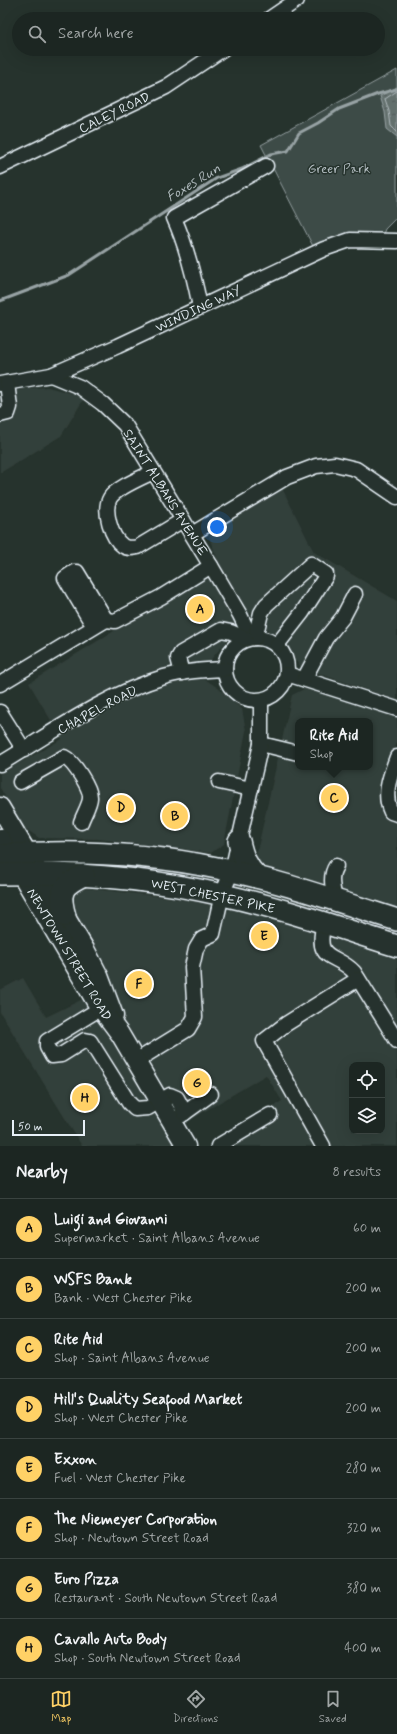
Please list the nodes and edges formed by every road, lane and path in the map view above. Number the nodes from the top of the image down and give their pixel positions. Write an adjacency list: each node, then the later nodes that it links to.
1 (297, 0): 2 (street)
2 (279, 12)
3 (212, 56): 5 (street, CALEY ROAD)
4 (266, 166): 7 (street)
5 (0, 168)
6 (397, 241): 7 (street, WINDING WAY)
7 (200, 307): 8 (street, WINDING WAY)
8 (51, 375): 9 (street, WINDING WAY); 11 (street, SAINT ALBANS AVENUE)
9 (3, 383): 10 (street)
10 (0, 416)
11 (153, 472): 13 (street, SAINT ALBANS AVENUE); 13 (street)
12 (397, 497): 14 (street)
13 (183, 520): 14 (street, SAINT ALBANS AVENUE)
14 (192, 534): 15 (street, SAINT ALBANS AVENUE)
15 (211, 566): 17 (street, SAINT ALBANS AVENUE); 23 (street)
16 (355, 594): 22 (street)
17 (251, 638): 18 (street); 18 (street); 19 (street); 20 (street)
18 (277, 645): 21 (street)
19 (225, 670): 20 (street, CHAPEL ROAD); 24 (street)
20 (182, 673): 28 (street, CHAPEL ROAD)
21 (287, 674): 22 (street); 24 (street)
22 (304, 679): 25 (street)
23 (0, 684)
24 (261, 700): 27 (street)
25 (396, 706)
26 (0, 712): 28 (street)
27 (261, 744): 29 (street); 34 (street)
28 (24, 750): 31 (street, CHAPEL ROAD)
29 (295, 752)
30 (397, 757): 36 (street)
31 (0, 764)
32 (20, 782): 37 (street)
33 (219, 782): 34 (street)
34 (251, 789): 38 (street)
35 (0, 808): 39 (main road, NEWTOWN STREET ROAD)
36 (397, 814)
37 (81, 822)
38 (239, 841): 41 (street); 45 (highway)
39 (9, 850): 41 (highway, WEST CHESTER PIKE); 42 (main road, NEWTOWN STREET ROAD)
40 (336, 866): 47 (street)
41 (232, 871): 45 (highway, WEST CHESTER PIKE); 46 (street)
42 (30, 873): 43 (highway, WEST CHESTER PIKE); 44 (highway, WEST CHESTER PIKE); 48 (main road, NEWTOWN STREET ROAD); 53 (main road, NEWTOWN STREET ROAD)
43 (0, 874)
44 (84, 875): 46 (highway, WEST CHESTER PIKE); 48 (highway)
45 (257, 877): 47 (highway, WEST CHESTER PIKE)
46 (222, 894): 50 (highway, WEST CHESTER PIKE); 56 (street)
47 (335, 900): 49 (highway, WEST CHESTER PIKE)
48 (65, 916): 54 (main road, NEWTOWN STREET ROAD)
49 (396, 917)
50 (324, 923): 51 (highway, WEST CHESTER PIKE); 52 (street)
51 (397, 946)
52 (358, 979): 55 (street); 63 (street)
53 (101, 1008): 54 (main road, NEWTOWN STREET ROAD); 58 (street)
54 (120, 1034): 56 (main road)
55 (397, 1041)
56 (136, 1060): 58 (main road)
57 (211, 1094): 60 (street)
58 (159, 1101): 60 (main road)
59 (270, 1115): 62 (street)
60 (178, 1117): 61 (main road)
61 (186, 1146)
62 (218, 1146)
63 (322, 1146)

